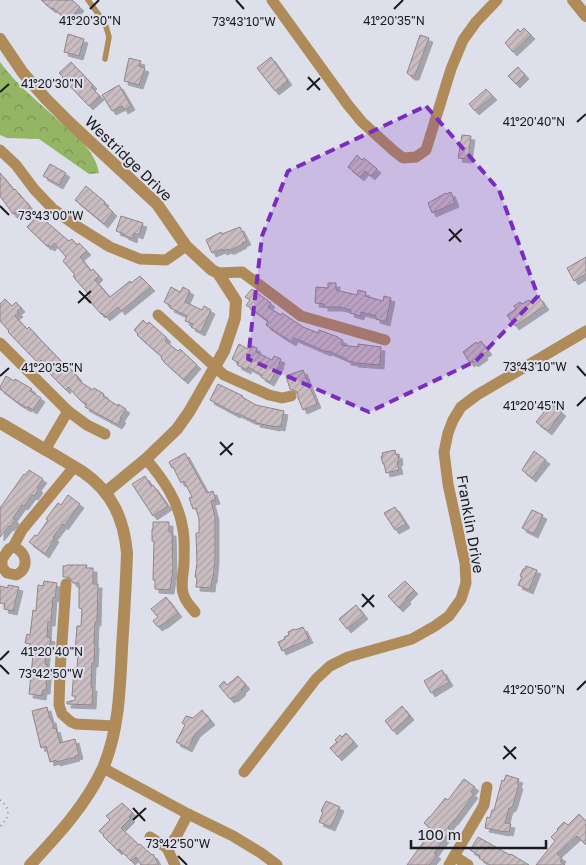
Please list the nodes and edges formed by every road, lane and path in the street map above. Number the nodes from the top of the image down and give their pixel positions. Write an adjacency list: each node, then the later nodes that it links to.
1 (88, 0): 7 (lane)
2 (272, 0): 3 (street)
3 (497, 0)
4 (573, 0): 5 (street)
5 (586, 16)
6 (0, 39): 9 (street, Westridge Drive)
7 (105, 59)
8 (0, 150): 9 (street)
9 (186, 246): 10 (street, Westridge Drive)
10 (218, 273): 13 (street); 15 (street, Westridge Drive)
11 (158, 315): 15 (street)
12 (586, 331): 29 (street, Franklin Drive)
13 (385, 340)
14 (0, 343): 17 (street)
15 (214, 367): 16 (street); 21 (street, Westridge Drive)
16 (291, 396)
17 (68, 411): 19 (street); 20 (street)
18 (0, 423): 20 (street)
19 (106, 434)
20 (45, 450): 22 (street)
21 (146, 459): 23 (street, Westridge Drive); 26 (street)
22 (74, 467): 23 (street); 24 (street)
23 (106, 492): 27 (street)
24 (13, 547)
25 (66, 584): 27 (street)
26 (195, 612)
27 (115, 726): 28 (street)
28 (103, 768): 32 (street); 37 (street)
29 (244, 772)
30 (487, 788): 36 (street)
31 (0, 800): 33 (path)
32 (188, 814): 35 (street); 39 (street)
33 (0, 827)
34 (150, 837): 35 (street)
35 (167, 848): 38 (street)
36 (451, 860): 40 (street)
37 (30, 865)
38 (175, 865)
39 (277, 865)
40 (468, 865)

